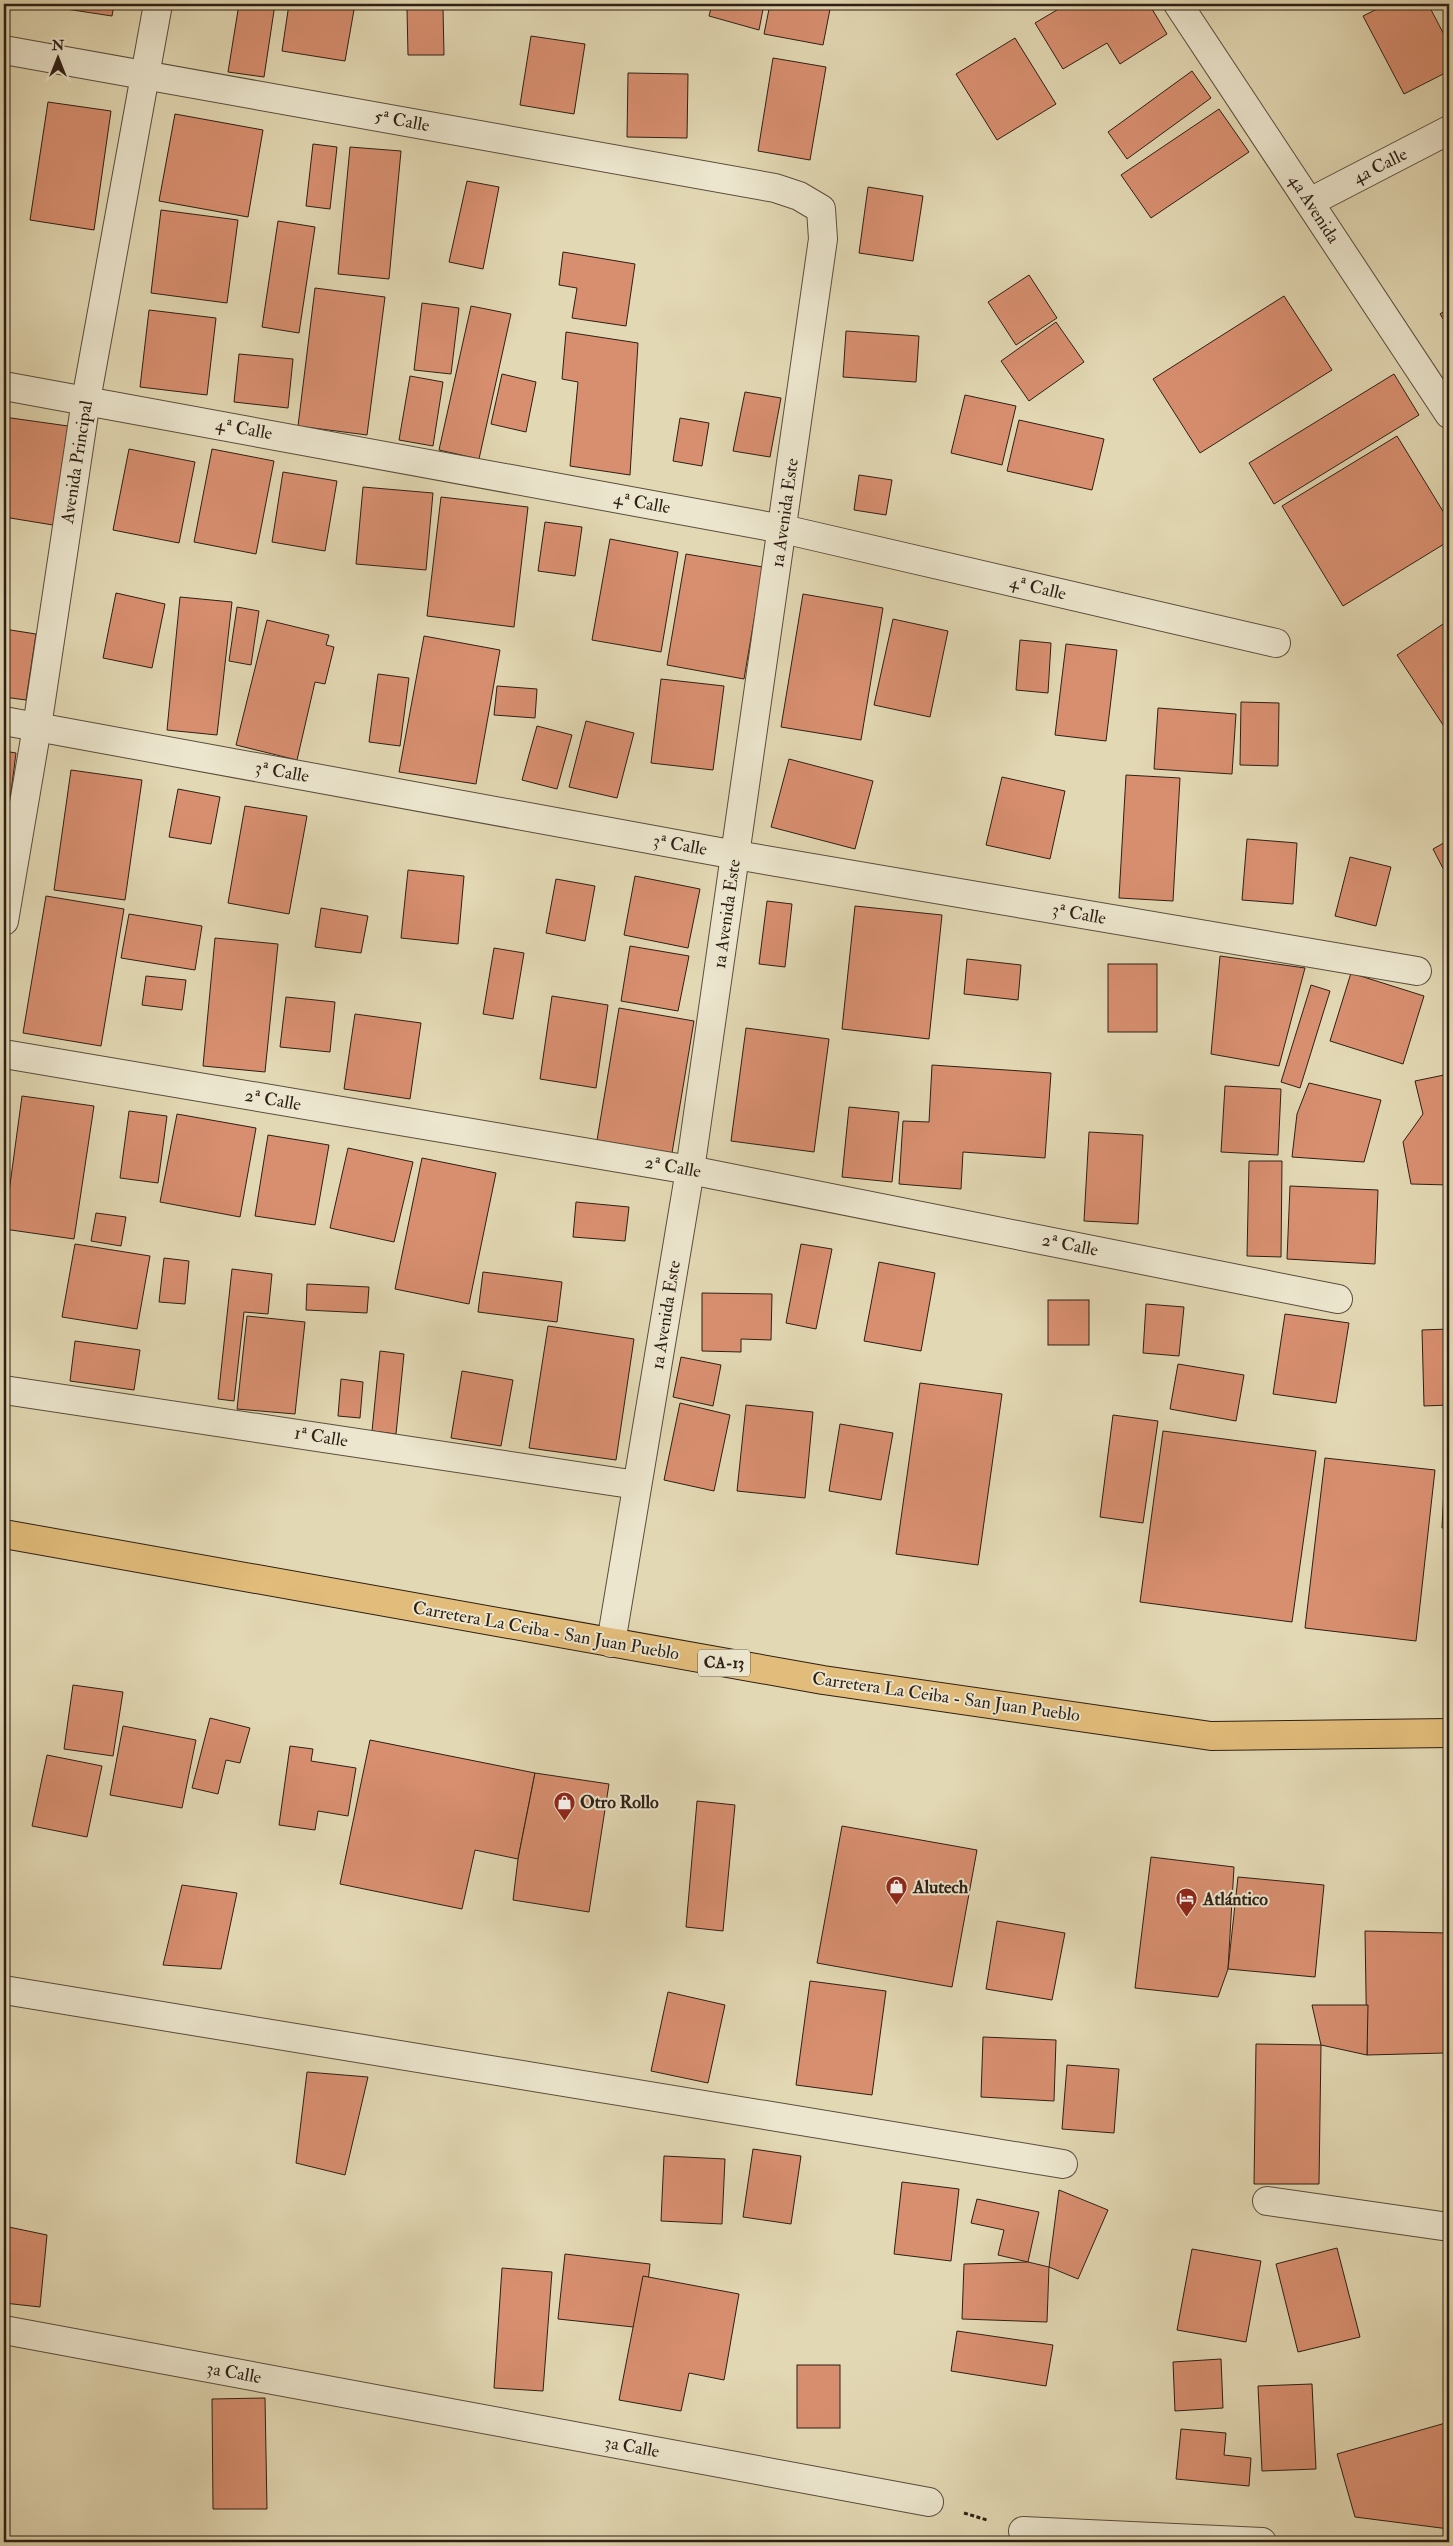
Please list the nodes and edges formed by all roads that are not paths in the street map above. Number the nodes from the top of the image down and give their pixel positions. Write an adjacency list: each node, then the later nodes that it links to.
1 (158, 4): 4 (street, Avenida Principal)
2 (1178, 4): 7 (street, 4a Avenida)
3 (4, 50): 4 (street, 5ª Calle)
4 (145, 74): 6 (street, 5ª Calle); 9 (street, Avenida Principal)
5 (1449, 130): 7 (street, 4a Calle)
6 (799, 196): 11 (street, 1a Avenida Este)
7 (1310, 202): 10 (street, 4a Avenida)
8 (4, 386): 9 (street, 4ª Calle)
9 (86, 400): 11 (street, 4ª Calle); 14 (street, Avenida Principal)
10 (1449, 414)
11 (783, 529): 12 (street, 4ª Calle); 15 (street, 1a Avenida Este)
12 (1276, 643)
13 (4, 721): 14 (street, 3ª Calle)
14 (37, 727): 15 (street, 3ª Calle); 16 (street, Avenida Principal)
15 (736, 855): 17 (street, 3ª Calle); 19 (street, 1a Avenida Este)
16 (4, 921)
17 (1417, 971)
18 (4, 1054): 19 (street, 2ª Calle)
19 (690, 1170): 20 (street, 2ª Calle); 22 (street, 1a Avenida Este)
20 (1338, 1299)
21 (4, 1390): 22 (street, 1ª Calle)
22 (638, 1485): 24 (street, 1a Avenida Este)
23 (4, 1534): 24 (main road, Carretera La Ceiba - San Juan Pueblo / CA-13)
24 (611, 1643): 25 (main road, Carretera La Ceiba - San Juan Pueblo / CA-13)
25 (1449, 1733)
26 (4, 1990): 27 (street)
27 (1063, 2164)
28 (1268, 2201): 29 (street)
29 (1449, 2227)
30 (4, 2330): 31 (street, 3a Calle)
31 (930, 2502)
32 (1023, 2531): 33 (street)
33 (1262, 2542)

